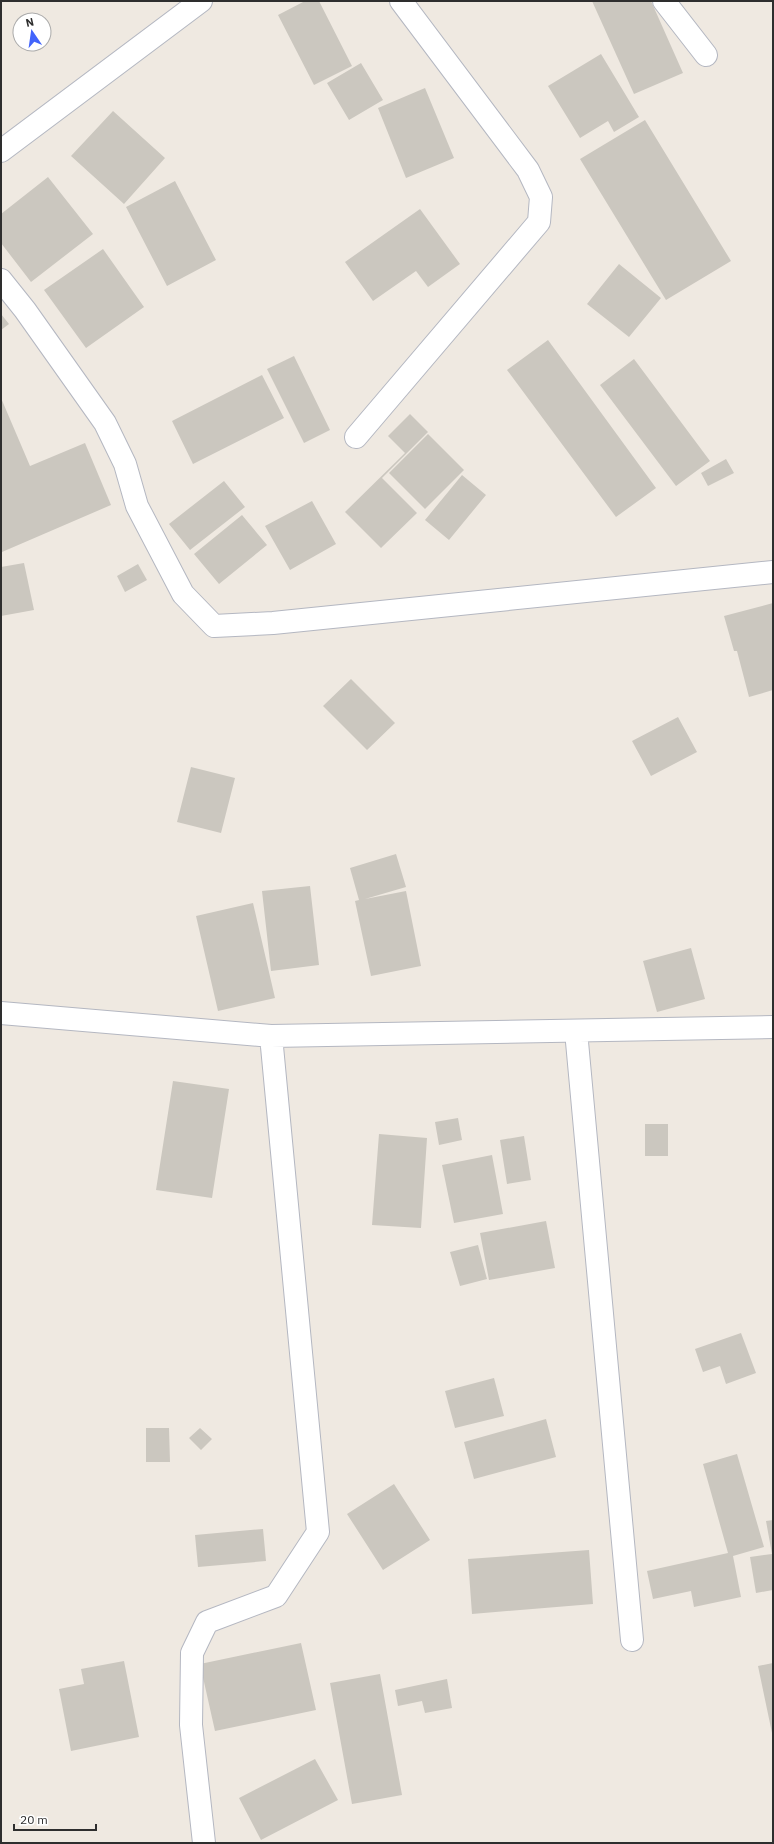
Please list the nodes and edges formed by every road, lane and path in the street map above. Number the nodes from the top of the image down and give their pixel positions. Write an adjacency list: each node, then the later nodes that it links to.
1 (201, 1): 5 (street)
2 (401, 1): 7 (street)
3 (664, 1): 4 (street)
4 (706, 55)
5 (1, 151)
6 (1, 280): 8 (street)
7 (356, 437)
8 (773, 572)
9 (1, 1013): 12 (street)
10 (773, 1027): 11 (street)
11 (576, 1031): 12 (street); 13 (street)
12 (271, 1036): 14 (street)
13 (632, 1640)
14 (204, 1843)

